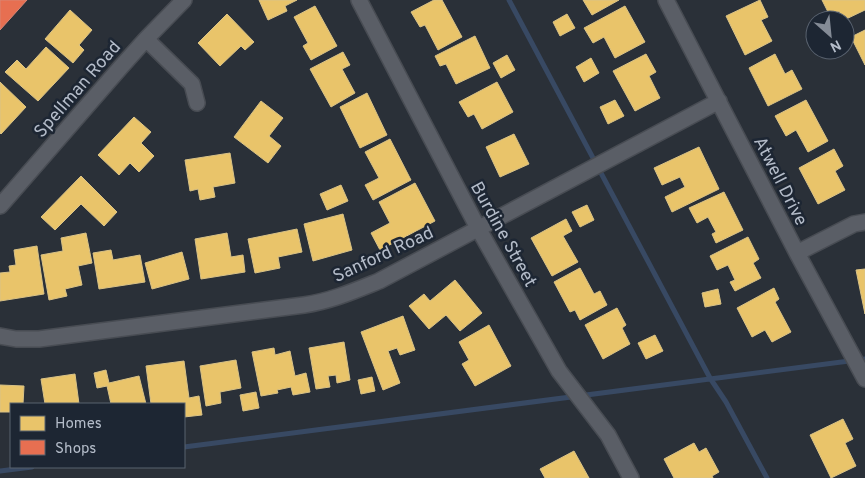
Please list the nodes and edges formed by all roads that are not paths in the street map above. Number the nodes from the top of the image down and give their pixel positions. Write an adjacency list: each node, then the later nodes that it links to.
1 (184, 0): 4 (street, Spellman Road)
2 (359, 0): 10 (street, Burdine Street)
3 (666, 0): 5 (street, Atwell Drive)
4 (146, 39): 6 (street); 7 (street, Spellman Road)
5 (719, 101): 10 (street, Sanford Road); 11 (street, Atwell Drive)
6 (198, 103)
7 (5, 189): 8 (street, Spellman Road)
8 (0, 206)
9 (865, 222): 11 (street)
10 (478, 228): 12 (street, Sanford Road); 14 (street, Burdine Street)
11 (797, 253): 13 (street, Atwell Drive)
12 (0, 336)
13 (865, 379)
14 (631, 478)

